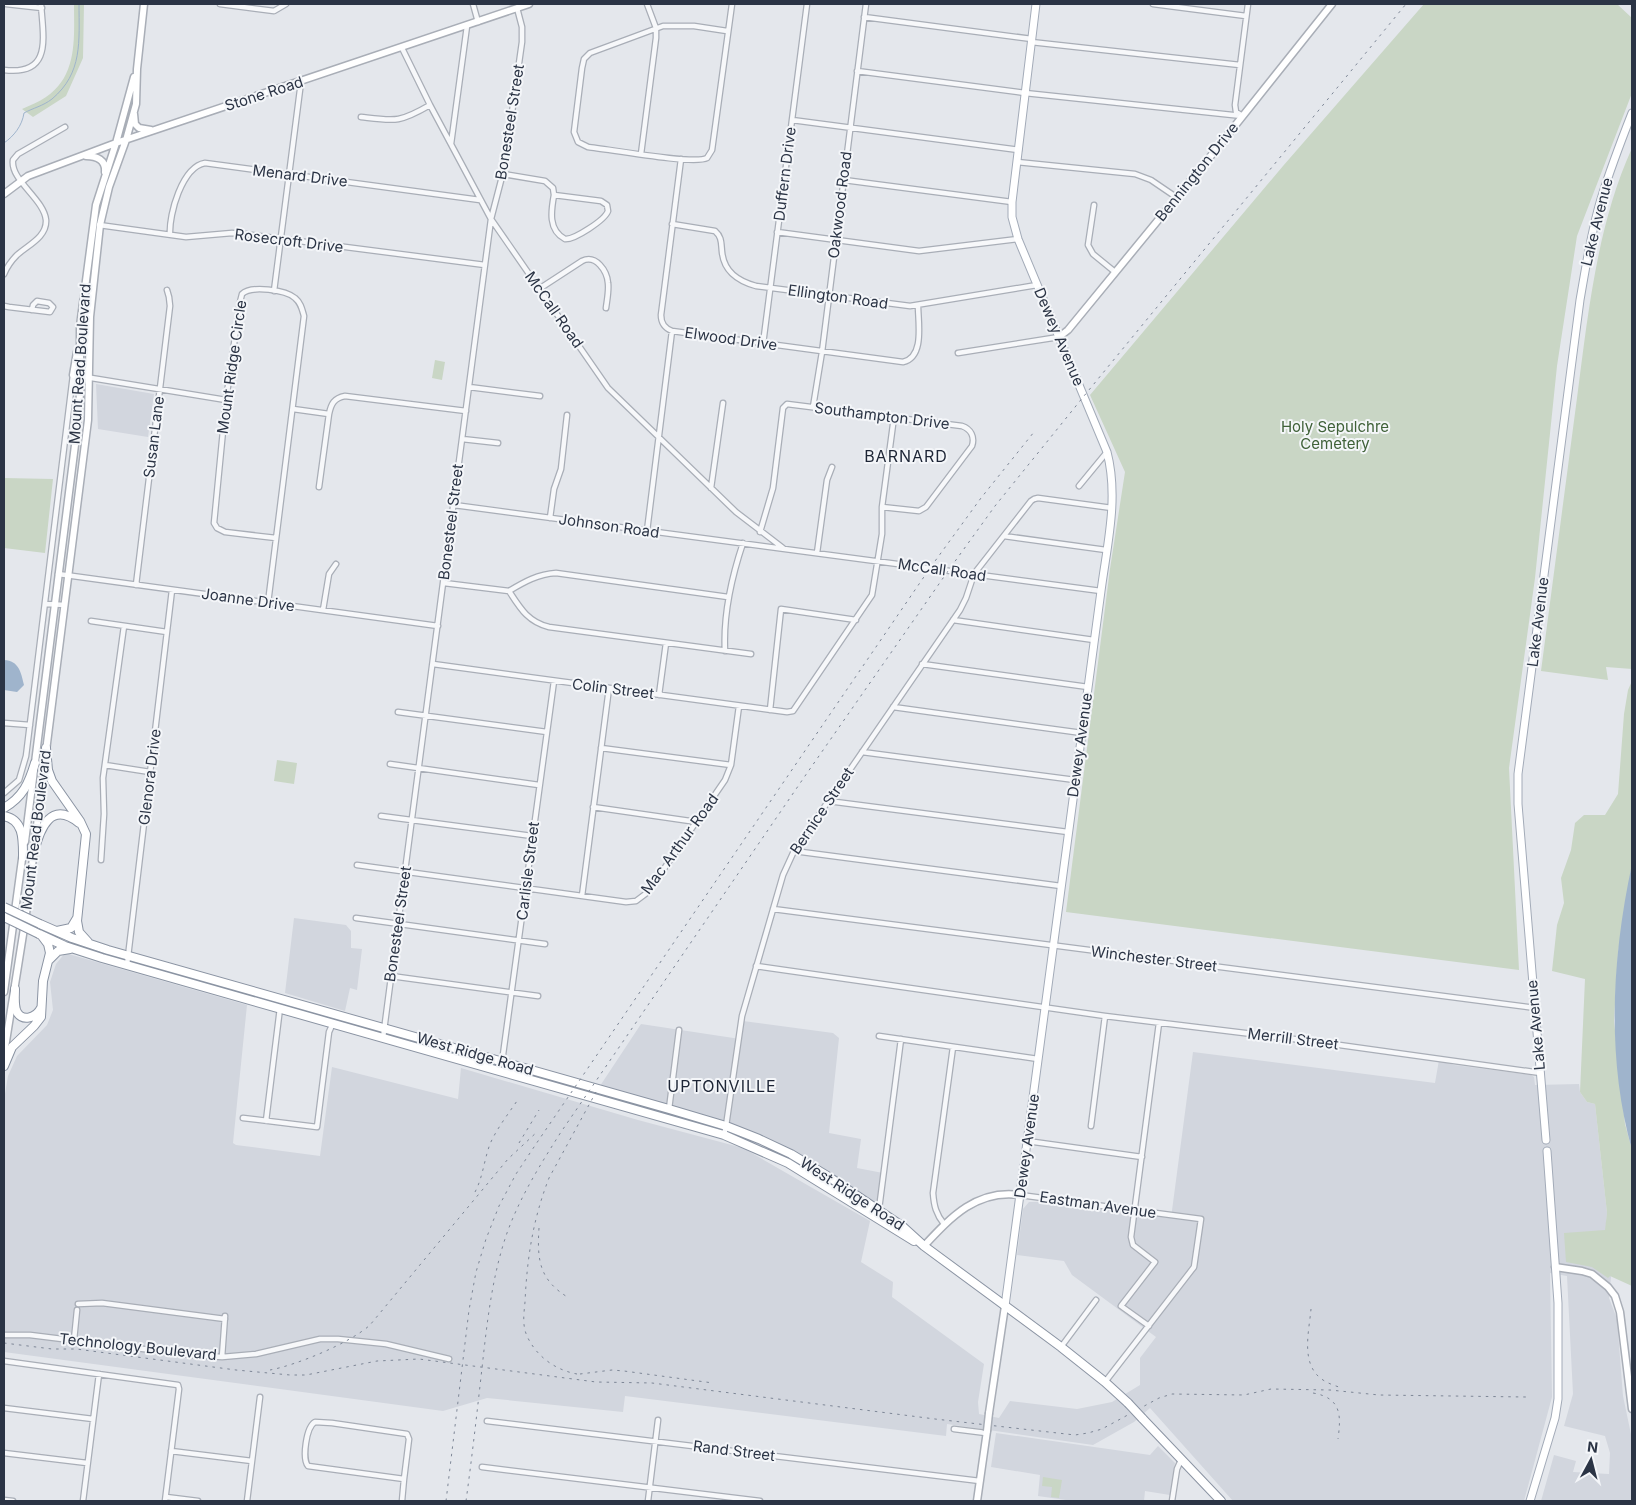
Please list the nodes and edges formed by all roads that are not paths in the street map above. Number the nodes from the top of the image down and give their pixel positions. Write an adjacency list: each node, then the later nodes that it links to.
1 (6, 4): 15 (street)
2 (144, 4): 26 (main road, Mount Read Boulevard)
3 (220, 4): 4 (street)
4 (286, 4)
5 (473, 4): 19 (street)
6 (529, 4): 16 (main road, Stone Road)
7 (647, 4): 21 (street)
8 (732, 4): 22 (street)
9 (807, 4): 36 (street, Duffern Drive)
10 (866, 4): 18 (street, Oakwood Road)
11 (1036, 4): 23 (main road, Dewey Avenue)
12 (1153, 4): 17 (street)
13 (1248, 4): 17 (street)
14 (1332, 4): 34 (main road, Bennington Drive)
15 (42, 6): 27 (street)
16 (517, 8): 19 (main road, Stone Road); 48 (street, Bonesteel Street)
17 (1246, 16): 25 (street)
18 (864, 17): 23 (street); 28 (street, Oakwood Road)
19 (478, 22): 20 (main road, Stone Road)
20 (467, 26): 24 (main road, Stone Road); 42 (street)
21 (656, 28): 22 (street); 44 (street); 44 (street)
22 (727, 31): 46 (street)
23 (1031, 40): 25 (street); 30 (main road, Dewey Avenue)
24 (402, 48): 29 (main road, Stone Road); 31 (street, McCall Road)
25 (1240, 65): 34 (street)
26 (137, 69): 32 (main road, Mount Read Boulevard); 41 (main road, Mount Read Boulevard)
27 (4, 70)
28 (857, 71): 30 (street); 38 (street, Oakwood Road)
29 (301, 82): 39 (main road, Stone Road); 49 (street)
30 (1025, 93): 34 (street); 43 (main road, Dewey Avenue)
31 (430, 105): 35 (street); 42 (street, McCall Road)
32 (134, 109): 39 (main road); 40 (main road, Mount Read Boulevard)
33 (1632, 113): 217 (main road, Lake Avenue)
34 (1242, 116): 55 (main road, Bennington Drive)
35 (361, 117)
36 (792, 120): 38 (street); 62 (street, Duffern Drive)
37 (65, 127): 51 (street)
38 (850, 128): 43 (street); 52 (street, Oakwood Road)
39 (157, 130): 40 (main road, Stone Road)
40 (126, 140): 41 (main road, Stone Road); 61 (main road, Mount Read Boulevard)
41 (116, 143): 45 (main road, Stone Road); 50 (main road, Mount Read Boulevard)
42 (451, 145): 56 (street, McCall Road)
43 (1019, 150): 47 (main road, Dewey Avenue)
44 (641, 154): 46 (street)
45 (81, 156): 50 (main road); 51 (main road, Stone Road)
46 (681, 159): 60 (street, Elwood Drive)
47 (1017, 162): 55 (street); 57 (main road, Dewey Avenue)
48 (503, 174): 54 (street); 59 (street, Bonesteel Street)
49 (289, 175): 56 (street, Menard Drive); 63 (street, Menard Drive); 64 (street)
50 (105, 176): 61 (main road, Mount Read Boulevard)
51 (21, 180): 53 (main road, Stone Road); 67 (street)
52 (844, 180): 57 (street); 66 (street, Oakwood Road)
53 (4, 194)
54 (554, 195): 54 (street)
55 (1176, 197): 69 (main road, Bennington Drive)
56 (480, 200): 59 (street, McCall Road)
57 (1012, 202): 65 (main road, Dewey Avenue)
58 (1094, 205): 69 (street)
59 (491, 219): 68 (street, Bonesteel Street); 73 (street, McCall Road)
60 (672, 224): 72 (street, Ellington Road); 81 (street, Elwood Drive)
61 (97, 225): 63 (street, Rosecroft Drive); 86 (main road, Mount Read Boulevard); 87 (main road, Mount Read Boulevard)
62 (777, 232): 66 (street); 72 (street, Duffern Drive)
63 (170, 234): 64 (street, Rosecroft Drive)
64 (280, 239): 68 (street, Rosecroft Drive); 75 (street)
65 (1018, 239): 66 (street); 71 (main road, Dewey Avenue)
66 (836, 240): 76 (street, Oakwood Road)
67 (6, 264): 70 (street)
68 (485, 265): 88 (street, Bonesteel Street)
69 (1115, 272): 82 (main road, Bennington Drive)
70 (4, 274)
71 (1037, 285): 77 (street, Ellington Road); 82 (main road, Dewey Avenue)
72 (770, 288): 76 (street, Ellington Road); 83 (street, Duffern Drive)
73 (540, 289): 79 (street); 99 (street, McCall Road)
74 (167, 290): 89 (street, Susan Lane)
75 (274, 291): 91 (street, Mount Ridge Circle); 94 (street, Mount Ridge Circle)
76 (829, 296): 77 (street, Ellington Road); 84 (street, Oakwood Road)
77 (918, 305): 84 (street, Elwood Drive)
78 (4, 306): 80 (street)
79 (606, 308)
80 (32, 310)
81 (672, 332): 83 (street, Elwood Drive); 99 (street)
82 (1059, 337): 85 (street); 102 (main road, Dewey Avenue)
83 (763, 344): 84 (street, Elwood Drive)
84 (822, 352): 93 (street, Oakwood Road)
85 (958, 352)
86 (76, 376): 87 (street); 122 (main road, Mount Read Boulevard); 132 (street, Mount Read Boulevard)
87 (88, 378): 89 (street); 124 (main road, Mount Read Boulevard)
88 (469, 387): 90 (street); 95 (street, Bonesteel Street)
89 (160, 390): 91 (street); 126 (street, Susan Lane)
90 (540, 396)
91 (226, 400): 114 (street, Mount Ridge Circle)
92 (723, 403): 106 (street)
93 (814, 407): 98 (street, Southampton Drive); 112 (street, Southampton Drive)
94 (293, 409): 96 (street); 114 (street, Mount Ridge Circle)
95 (466, 411): 96 (street); 100 (street, Bonesteel Street)
96 (329, 414): 105 (street)
97 (567, 415): 110 (street)
98 (894, 417): 108 (street); 108 (street, Southampton Drive)
99 (659, 438): 106 (street, McCall Road); 111 (street)
100 (462, 439): 101 (street); 107 (street, Bonesteel Street)
101 (498, 443)
102 (1107, 452): 104 (street); 109 (main road, Dewey Avenue)
103 (832, 467): 119 (street)
104 (1080, 486)
105 (319, 487)
106 (711, 488): 112 (street, McCall Road)
107 (454, 505): 110 (street, Johnson Road); 125 (street, Bonesteel Street)
108 (882, 507): 120 (street)
109 (1112, 508): 113 (street, Bernice Street); 118 (main road, Dewey Avenue)
110 (550, 518): 111 (street, Johnson Road)
111 (647, 531): 115 (street, Johnson Road)
112 (760, 532): 116 (street, McCall Road); 117 (street, McCall Road)
113 (1004, 536): 118 (street); 123 (street, Bernice Street)
114 (276, 538): 131 (street, Mount Ridge Circle)
115 (743, 543): 116 (street, Johnson Road); 130 (street)
116 (765, 546): 117 (street, McCall Road)
117 (783, 548): 119 (street, McCall Road)
118 (1106, 550): 129 (main road, Dewey Avenue)
119 (817, 553): 120 (street, McCall Road)
120 (878, 561): 123 (street, McCall Road); 136 (street)
121 (336, 564): 135 (street)
122 (58, 574): 124 (street, Joanne Drive); 133 (main road, Mount Read Boulevard)
123 (974, 574): 129 (street, McCall Road); 137 (street, Bernice Street)
124 (68, 576): 126 (street, Joanne Drive); 134 (main road, Mount Read Boulevard)
125 (444, 582): 128 (street); 140 (street, Bonesteel Street)
126 (136, 585): 127 (street, Joanne Drive)
127 (172, 590): 131 (street, Joanne Drive); 141 (street, Glenora Drive)
128 (509, 591): 130 (street); 143 (street)
129 (1101, 591): 142 (main road, Dewey Avenue)
130 (728, 597): 144 (street)
131 (268, 603): 135 (street, Joanne Drive)
132 (46, 604): 133 (street); 158 (street, Mount Read Boulevard)
133 (54, 604): 134 (street); 164 (main road, Mount Read Boulevard)
134 (65, 605): 161 (main road, Mount Read Boulevard)
135 (324, 610): 140 (street, Joanne Drive)
136 (856, 620): 154 (street, Colin Street); 154 (street)
137 (952, 620): 142 (street); 147 (street, Bernice Street)
138 (91, 621): 139 (street)
139 (124, 626): 141 (street); 167 (street)
140 (438, 626): 146 (street, Bonesteel Street)
141 (167, 632): 169 (street, Glenora Drive)
142 (1094, 640): 149 (main road, Dewey Avenue)
143 (666, 643): 144 (street); 151 (street)
144 (725, 651): 145 (street)
145 (751, 654)
146 (433, 664): 148 (street, Colin Street); 156 (street, Bonesteel Street)
147 (922, 664): 149 (street); 153 (street, Bernice Street)
148 (554, 681): 150 (street, Colin Street); 159 (street, Carlisle Street)
149 (1088, 686): 160 (main road, Dewey Avenue)
150 (610, 688): 151 (street, Colin Street); 162 (street)
151 (659, 695): 152 (street, Colin Street)
152 (739, 706): 154 (street, Colin Street); 166 (street, Mac Arthur Road)
153 (892, 708): 160 (street); 163 (street, Bernice Street)
154 (770, 710)
155 (398, 712): 156 (street)
156 (426, 716): 159 (street); 168 (street, Bonesteel Street)
157 (4, 723): 158 (street)
158 (30, 725): 172 (street, Mount Read Boulevard)
159 (547, 732): 171 (street, Carlisle Street)
160 (1082, 733): 170 (main road, Dewey Avenue)
161 (46, 748): 180 (highway); 184 (main road, Mount Read Boulevard)
162 (601, 748): 166 (street); 175 (street)
163 (862, 752): 170 (street); 173 (street, Bernice Street)
164 (35, 763): 174 (highway); 185 (main road, Mount Read Boulevard)
165 (390, 764): 168 (street)
166 (730, 765): 179 (street, Mac Arthur Road)
167 (105, 766): 169 (street); 186 (street)
168 (419, 768): 171 (street); 178 (street, Bonesteel Street)
169 (150, 772): 205 (street, Glenora Drive)
170 (1075, 780): 181 (main road, Dewey Avenue)
171 (539, 784): 182 (street, Carlisle Street)
172 (4, 792)
173 (828, 801): 181 (street); 183 (street, Bernice Street)
174 (4, 808)
175 (593, 808): 179 (street); 191 (street)
176 (4, 816): 185 (highway)
177 (381, 816): 178 (street)
178 (412, 820): 182 (street); 188 (street, Bonesteel Street)
179 (697, 822): 191 (street, Mac Arthur Road)
180 (84, 829): 184 (highway); 194 (highway)
181 (1068, 832): 189 (main road, Dewey Avenue)
182 (532, 836): 190 (street, Carlisle Street)
183 (794, 851): 189 (street); 193 (street, Bernice Street)
184 (34, 852): 210 (main road, Mount Read Boulevard)
185 (23, 857): 211 (main road, Mount Read Boulevard)
186 (101, 860)
187 (357, 865): 188 (street, Mac Arthur Road)
188 (405, 872): 190 (street, Mac Arthur Road); 197 (street, Bonesteel Street)
189 (1061, 886): 203 (main road, Dewey Avenue)
190 (526, 888): 191 (street, Mac Arthur Road); 200 (street, Carlisle Street)
191 (582, 896)
192 (4, 907): 198 (highway, West Ridge Road, bridge)
193 (773, 909): 203 (street, Winchester Street); 208 (street, Bernice Street)
194 (77, 916): 198 (highway); 202 (highway)
195 (4, 917): 199 (highway, West Ridge Road, bridge)
196 (356, 918): 197 (street)
197 (398, 924): 200 (street); 209 (street, Bonesteel Street)
198 (54, 931): 202 (highway, West Ridge Road)
199 (39, 934): 204 (highway, West Ridge Road); 206 (highway)
200 (519, 940): 201 (street); 212 (street, Carlisle Street)
201 (545, 944)
202 (94, 946): 205 (highway, West Ridge Road)
203 (1053, 946): 215 (main road, Dewey Avenue); 217 (street, Winchester Street)
204 (76, 950): 206 (highway); 207 (highway, West Ridge Road)
205 (128, 956): 207 (street, Glenora Drive); 221 (highway, West Ridge Road)
206 (49, 960): 214 (highway)
207 (127, 965): 216 (highway, West Ridge Road)
208 (756, 966): 215 (street, Merrill Street); 235 (street, Bernice Street)
209 (391, 976): 212 (street); 221 (street, Bonesteel Street)
210 (15, 989): 214 (highway); 227 (main road, Mount Read Boulevard)
211 (4, 992)
212 (512, 993): 213 (street); 229 (street, Carlisle Street)
213 (538, 996)
214 (42, 1004): 230 (highway)
215 (1045, 1007): 218 (street, Merrill Street); 228 (main road, Dewey Avenue)
216 (280, 1008): 219 (highway, West Ridge Road); 234 (street)
217 (1535, 1008): 231 (main road, Lake Avenue)
218 (1104, 1016): 220 (street, Merrill Street); 236 (street)
219 (333, 1023): 224 (highway, West Ridge Road); 234 (street)
220 (1159, 1023): 231 (street, Merrill Street); 241 (street)
221 (384, 1029): 224 (street, Bonesteel Street); 229 (highway, West Ridge Road)
222 (679, 1030): 232 (street)
223 (879, 1036): 225 (street)
224 (383, 1038): 237 (highway, West Ridge Road)
225 (901, 1039): 226 (street); 243 (street)
226 (953, 1047): 228 (street); 245 (street)
227 (4, 1054)
228 (1038, 1058): 239 (main road, Dewey Avenue)
229 (502, 1062): 232 (highway, West Ridge Road)
230 (4, 1066)
231 (1540, 1073): 238 (main road, Lake Avenue)
232 (669, 1109): 235 (highway, West Ridge Road)
233 (243, 1118): 234 (street)
234 (266, 1121)
235 (726, 1126): 237 (street, Bernice Street); 243 (highway, West Ridge Road)
236 (1090, 1126)
237 (724, 1135): 246 (highway, West Ridge Road)
238 (1546, 1140)
239 (1027, 1141): 241 (street); 242 (main road, Dewey Avenue)
240 (1547, 1151): 247 (main road)
241 (1142, 1157): 244 (street)
242 (1020, 1195): 244 (street, Eastman Avenue); 245 (main road, Eastman Avenue); 250 (main road, Dewey Avenue)
243 (878, 1209): 246 (highway, West Ridge Road)
244 (1134, 1210): 252 (street); 252 (street, Eastman Avenue)
245 (944, 1224): 246 (main road, Eastman Avenue)
246 (924, 1246): 250 (highway, West Ridge Road)
247 (1555, 1267): 263 (main road); 291 (main road)
248 (1096, 1300): 255 (street)
249 (78, 1304): 256 (street)
250 (1005, 1306): 255 (highway, West Ridge Road); 268 (main road, Dewey Avenue, bridge)
251 (78, 1310): 254 (street)
252 (1148, 1326): 260 (street)
253 (4, 1335): 254 (street, Technology Boulevard)
254 (74, 1340): 256 (street, Technology Boulevard)
255 (1061, 1347): 260 (highway, West Ridge Road)
256 (222, 1357): 257 (street, Technology Boulevard)
257 (449, 1359)
258 (4, 1362): 259 (street)
259 (99, 1374): 264 (street); 270 (street)
260 (1105, 1382): 272 (highway, West Ridge Road, bridge)
261 (260, 1398): 273 (street)
262 (4, 1408): 264 (street)
263 (1632, 1409)
264 (93, 1419): 274 (street)
265 (658, 1420): 269 (street)
266 (488, 1421): 269 (street, Rand Street)
267 (954, 1430): 268 (street)
268 (986, 1432): 277 (main road, Dewey Avenue)
269 (656, 1441): 277 (street, Rand Street); 278 (street)
270 (171, 1451): 273 (street); 279 (street)
271 (4, 1453): 274 (street)
272 (1181, 1460): 289 (street); 290 (highway, West Ridge Road)
273 (252, 1461): 284 (street)
274 (88, 1464): 282 (street)
275 (482, 1467): 278 (street)
276 (404, 1479): 276 (street); 285 (street)
277 (980, 1481): 288 (main road, Dewey Avenue)
278 (650, 1488): 286 (street); 287 (street)
279 (165, 1499): 283 (street)
280 (4, 1500): 281 (street)
281 (13, 1501)
282 (82, 1501)
283 (198, 1501)
284 (247, 1501)
285 (402, 1501)
286 (648, 1501)
287 (760, 1501)
288 (977, 1501)
289 (1172, 1501)
290 (1221, 1501)
291 (1530, 1501)

